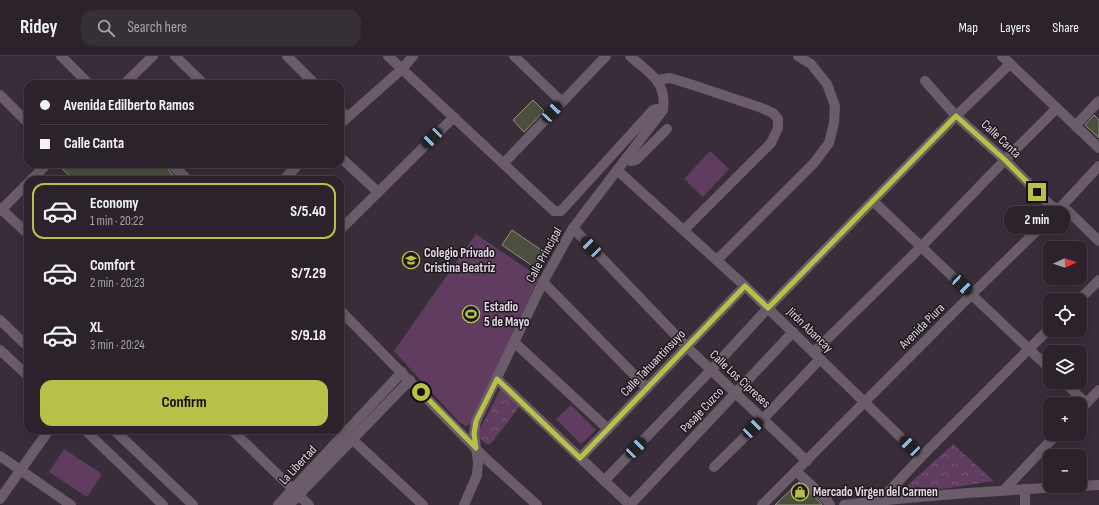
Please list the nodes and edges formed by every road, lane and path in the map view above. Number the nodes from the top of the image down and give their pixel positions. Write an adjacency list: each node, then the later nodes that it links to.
1 (62, 56): 14 (street)
2 (153, 56): 15 (street)
3 (176, 56): 16 (street)
4 (287, 56): 17 (street)
5 (388, 56): 13 (street)
6 (413, 56): 13 (street)
7 (514, 56): 22 (street)
8 (606, 56): 22 (street)
9 (630, 56): 18 (street)
10 (798, 56): 53 (street)
11 (1002, 56): 12 (street)
12 (1010, 64): 23 (street); 25 (street)
13 (402, 69): 26 (street); 28 (street)
14 (85, 80)
15 (128, 80)
16 (200, 80)
17 (310, 80)
18 (657, 80): 24 (street); 50 (street)
19 (926, 81): 25 (street, Calle Canta)
20 (0, 95): 27 (street)
21 (1099, 101): 29 (street)
22 (562, 102): 35 (street)
23 (1058, 108): 29 (street); 33 (street)
24 (662, 110): 32 (street, Calle Principal); 35 (street)
25 (956, 116): 33 (street, Calle Canta); 44 (street)
26 (454, 117): 35 (street); 43 (street)
27 (24, 119)
28 (344, 121)
29 (1076, 125): 31 (street)
30 (667, 129): 32 (street)
31 (1099, 148)
32 (626, 158): 39 (street, Calle Principal)
33 (1005, 160): 45 (street, Calle Canta); 52 (street)
34 (344, 161): 43 (street)
35 (504, 163)
36 (1099, 166): 45 (street, Avenida Piura)
37 (43, 168): 40 (street)
38 (175, 168): 41 (street)
39 (617, 170): 48 (street, Calle Principal); 50 (street, Jirón Abancay)
40 (35, 176)
41 (184, 176)
42 (24, 187): 46 (street)
43 (378, 192): 47 (street)
44 (873, 201): 52 (street); 59 (street)
45 (1060, 208): 51 (street, Calle Canta); 58 (street, Avenida Piura)
46 (1, 210): 49 (street)
47 (344, 226)
48 (573, 228): 55 (street, Calle Principal); 66 (street, Calle Los Cipreses)
49 (24, 230)
50 (684, 230): 53 (street, Jirón Abancay)
51 (1099, 241)
52 (921, 247): 58 (street); 69 (street)
53 (717, 260): 56 (street, Jirón Abancay)
54 (1099, 280): 57 (street)
55 (543, 282): 64 (street, Calle Principal); 76 (street)
56 (745, 286): 59 (street, Jirón Abancay); 66 (street, Calle Tahuantinsuyo)
57 (1086, 293)
58 (972, 294): 67 (street); 81 (street, Avenida Piura)
59 (768, 308): 62 (street, Jirón Abancay); 71 (street)
60 (344, 314): 73 (street)
61 (0, 320): 65 (street)
62 (793, 332): 69 (street, Jirón Abancay); 79 (street, Pasaje Cuzco)
63 (1043, 335): 67 (street)
64 (514, 342): 74 (street, Calle Principal); 84 (street)
65 (24, 343)
66 (687, 347): 71 (street, Calle Los Cipreses); 76 (street, Calle Tahuantinsuyo)
67 (1029, 349): 70 (street); 93 (street)
68 (0, 350): 72 (street)
69 (817, 355): 81 (street, Jirón Abancay); 83 (street)
70 (1043, 362)
71 (711, 370): 79 (street, Calle Los Cipreses); 99 (street)
72 (24, 372)
73 (402, 372): 75 (street); 85 (street, La Libertad)
74 (497, 379): 91 (street, Calle Principal); 94 (street)
75 (410, 380): 85 (street, La Libertad); 91 (street)
76 (647, 388): 84 (street, Calle Tahuantinsuyo)
77 (1070, 389): 80 (street)
78 (1099, 390): 82 (street)
79 (736, 393): 83 (street, Calle Los Cipreses); 115 (street, Pasaje Cuzco)
80 (1076, 397)
81 (864, 401): 93 (street, Jirón Abancay); 95 (street, Avenida Piura)
82 (1087, 402)
83 (763, 419): 95 (street, Calle Los Cipreses); 96 (street)
84 (608, 429): 94 (street, Calle Tahuantinsuyo)
85 (346, 433): 103 (street, La Libertad); 112 (street)
86 (46, 434): 97 (street)
87 (89, 434): 107 (street)
88 (118, 434): 108 (street)
89 (236, 434): 103 (street)
90 (1050, 441): 101 (street)
91 (476, 448): 113 (street, Calle Principal); 114 (street)
92 (0, 456): 97 (street)
93 (922, 457): 105 (street)
94 (580, 458): 99 (street)
95 (807, 461): 98 (street, Avenida Piura)
96 (714, 467)
97 (20, 469): 104 (street); 106 (street)
98 (796, 471): 116 (street, Avenida Piura); 117 (street)
99 (604, 481): 115 (street)
100 (1099, 485): 102 (street)
101 (1004, 490): 102 (street); 105 (street)
102 (1025, 490): 119 (street)
103 (296, 492): 109 (street, La Libertad); 110 (street, La Libertad); 111 (street)
104 (0, 499)
105 (881, 500): 118 (street)
106 (70, 505)
107 (163, 505)
108 (192, 505)
109 (278, 505)
110 (289, 505)
111 (309, 505)
112 (423, 505)
113 (464, 505)
114 (537, 505)
115 (630, 505)
116 (762, 505)
117 (830, 505)
118 (844, 505)
119 (1025, 505)

